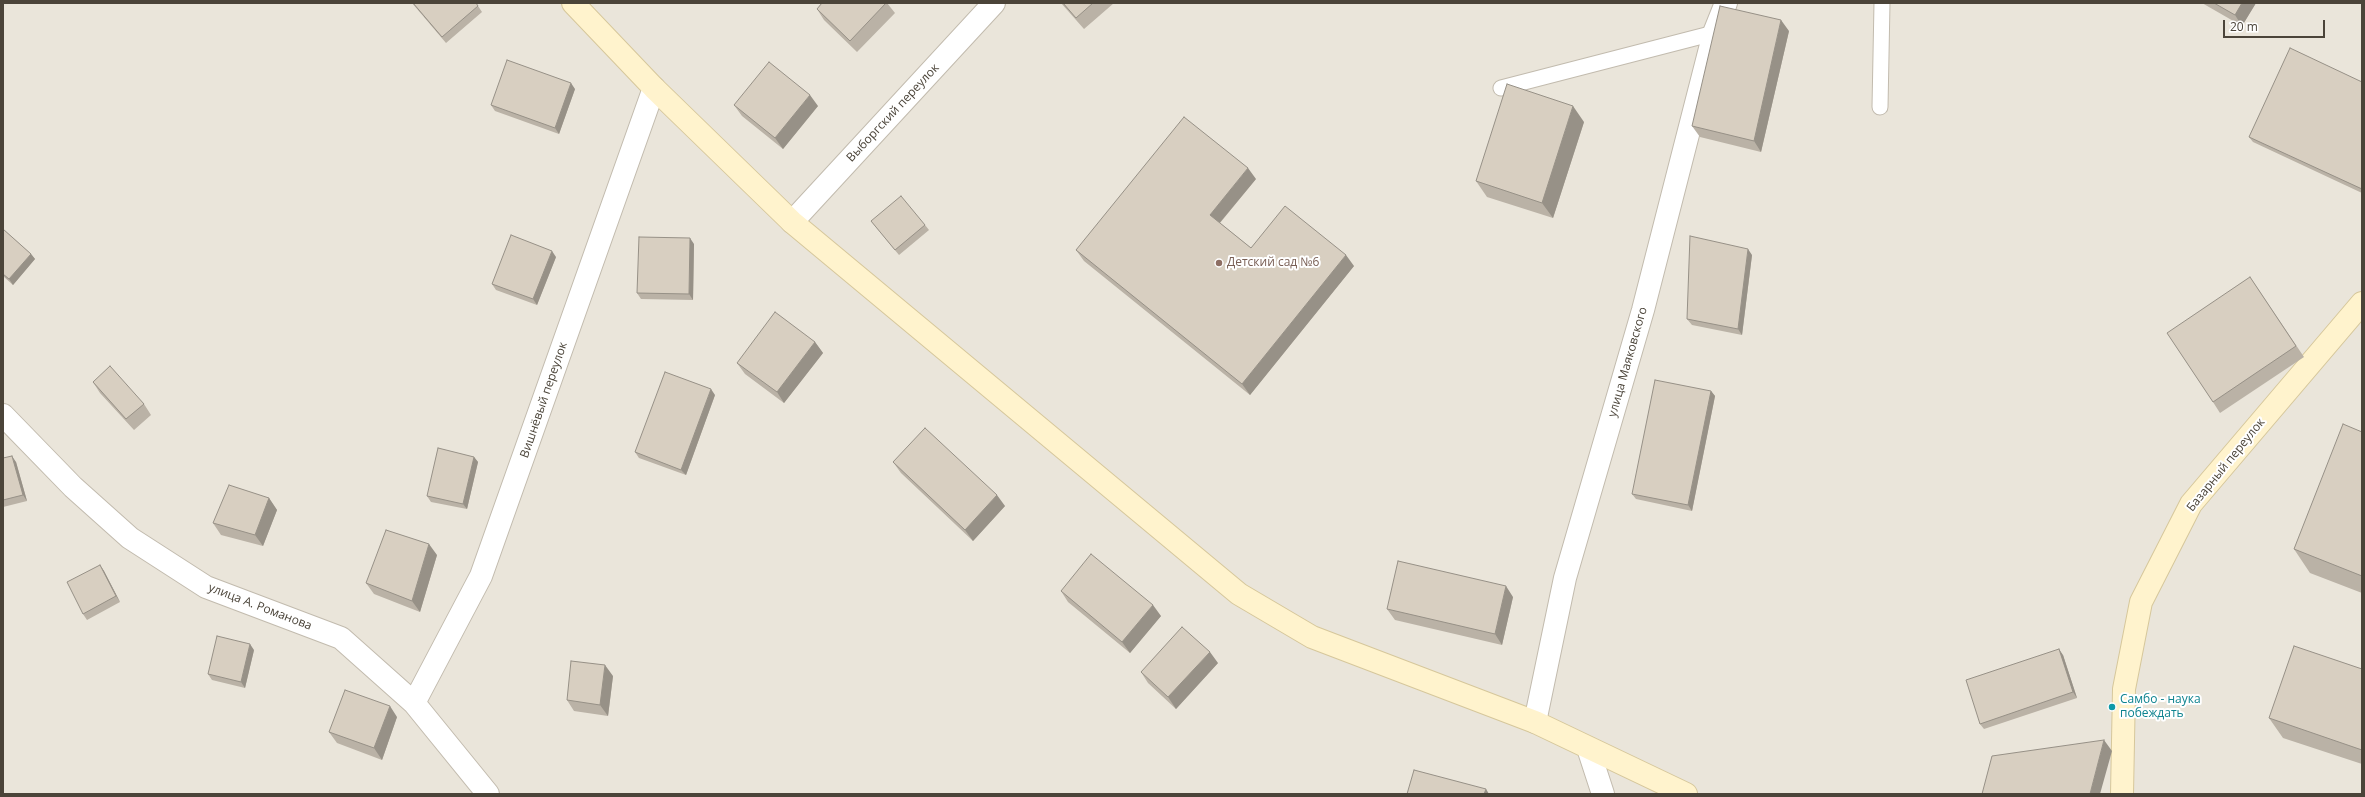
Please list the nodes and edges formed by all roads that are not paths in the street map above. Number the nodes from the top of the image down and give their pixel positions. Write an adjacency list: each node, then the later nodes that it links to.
1 (573, 3): 6 (street)
2 (994, 3): 9 (street, Выборгский переулок)
3 (1726, 3): 5 (street, улица Маяковского)
4 (1882, 3): 8 (lane)
5 (1714, 33): 7 (lane); 13 (street, улица Маяковского)
6 (654, 88): 9 (street); 12 (street, Вишнёвый переулок)
7 (1501, 88)
8 (1880, 107)
9 (792, 222): 13 (street)
10 (2362, 303): 18 (street, Базарный переулок)
11 (3, 415): 12 (street, улица А. Романова)
12 (414, 703): 15 (street, улица А. Романова)
13 (1535, 722): 14 (street)
14 (1588, 748): 16 (street); 17 (street)
15 (488, 794)
16 (1603, 794)
17 (1686, 794)
18 (2122, 794)

